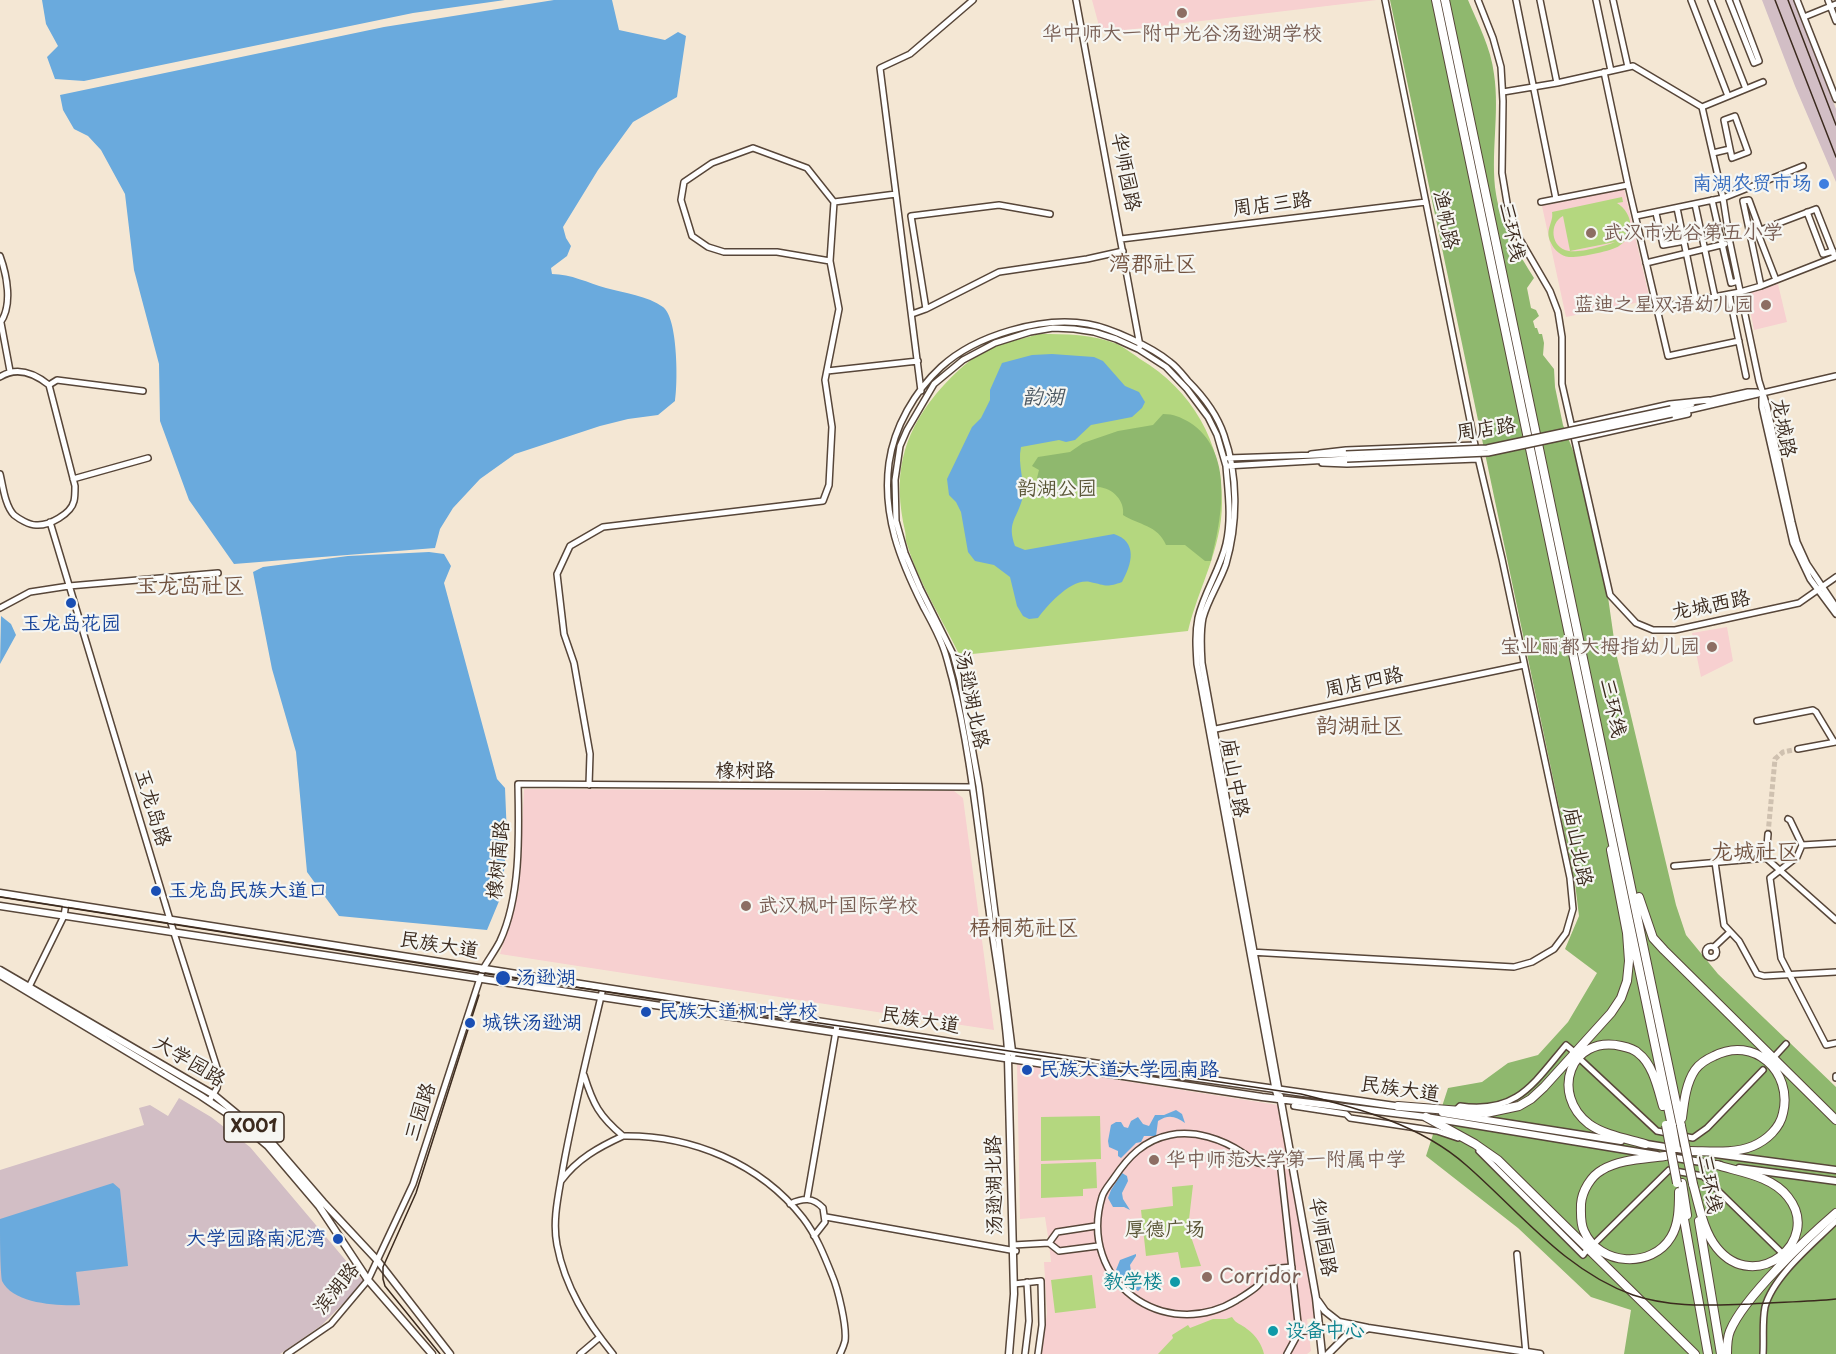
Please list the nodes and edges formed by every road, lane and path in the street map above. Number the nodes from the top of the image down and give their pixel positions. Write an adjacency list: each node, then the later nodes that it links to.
1 (973, 0): 35 (street)
2 (1076, 0): 51 (street, 华师园路)
3 (1385, 0): 41 (street, 渔帆路)
4 (1436, 0): 116 (highway, 三环线)
5 (1445, 0): 121 (highway, 三环线)
6 (1478, 0): 26 (street, 龙城西路)
7 (1516, 0): 24 (street)
8 (1540, 0): 23 (street)
9 (1596, 0): 19 (street)
10 (1613, 0): 18 (street)
11 (1691, 0): 27 (street)
12 (1711, 0): 25 (street)
13 (1732, 0): 13 (street)
14 (1797, 0): 16 (street)
15 (1832, 3): 16 (street); 17 (street)
16 (1804, 17): 21 (street)
17 (1836, 21)
18 (1628, 67): 19 (street); 29 (street)
19 (1608, 71): 23 (street); 33 (street)
20 (1836, 77): 21 (street)
21 (1829, 81): 28 (street)
22 (1763, 82): 25 (street)
23 (1557, 83): 24 (street)
24 (1532, 87): 26 (street); 37 (street)
25 (1746, 89): 27 (street)
26 (1503, 92): 87 (street, 龙城西路)
27 (1728, 96): 29 (street)
28 (1836, 99)
29 (1702, 107): 31 (street, 龙城路)
30 (1730, 149): 30 (street); 31 (street)
31 (1713, 153): 36 (street, 龙城路)
32 (1803, 166): 34 (street)
33 (1628, 185): 37 (street); 48 (street)
34 (1743, 190): 36 (street); 39 (street)
35 (896, 194): 40 (street); 71 (street)
36 (1723, 198): 38 (street); 53 (street, 龙城路)
37 (1556, 199): 42 (street)
38 (1712, 200): 43 (street); 54 (street)
39 (1746, 200): 49 (street); 50 (street)
40 (834, 202): 60 (street); 60 (street)
41 (1426, 202): 51 (street, 周店三路); 89 (street, 渔帆路)
42 (1541, 202)
43 (1695, 204): 44 (street); 55 (street)
44 (1677, 208): 46 (street); 52 (street)
45 (1807, 212): 49 (street); 56 (street); 56 (street)
46 (1656, 213): 48 (street); 52 (street)
47 (1050, 214): 70 (street)
48 (1636, 216): 61 (street)
49 (1759, 231): 50 (street); 62 (street)
50 (1750, 234): 64 (street)
51 (1121, 239): 57 (street, 华师园路)
52 (1685, 241): 58 (street)
53 (1730, 243): 54 (street); 63 (street, 龙城路)
54 (1722, 246): 55 (street); 63 (street)
55 (1705, 250): 58 (street); 67 (street)
56 (1833, 250): 62 (street)
57 (1123, 251): 70 (street); 74 (street, 华师园路)
58 (1687, 254): 61 (street); 68 (street)
59 (0, 256): 72 (street)
60 (830, 261): 77 (street)
61 (1646, 263): 69 (street)
62 (1776, 280): 64 (street)
63 (1738, 281): 65 (street, 龙城路)
64 (1761, 286): 65 (street)
65 (1740, 292): 66 (street); 84 (street, 龙城路)
66 (1729, 294): 67 (street); 73 (street)
67 (1715, 297): 68 (street)
68 (1696, 300): 69 (street)
69 (1656, 308): 73 (street)
70 (926, 309): 71 (street)
71 (912, 314): 75 (street)
72 (0, 323): 76 (street)
73 (1739, 341): 78 (street)
74 (1139, 347): 83 (street, 汤逊湖北路); 85 (street, 汤逊湖北路); 93 (street, 汤逊湖北路)
75 (918, 361): 77 (street); 83 (street)
76 (10, 371): 80 (street); 81 (street)
77 (826, 371): 114 (street)
78 (1746, 376)
79 (1836, 376): 84 (street, 周店路)
80 (0, 377)
81 (49, 385): 82 (street); 98 (street)
82 (144, 390)
83 (920, 391): 85 (street); 115 (street, 汤逊湖北路)
84 (1761, 392): 86 (street, 周店路); 104 (street, 龙城路)
85 (927, 396): 150 (street, 汤逊湖北路)
86 (1709, 403): 87 (street); 88 (street); 91 (street, 周店路, bridge)
87 (1572, 426): 88 (street, 龙城西路)
88 (1576, 439): 104 (street, 龙城西路)
89 (1475, 446): 90 (street); 94 (street, 庙山北路)
90 (1311, 454): 91 (street, 周店路); 93 (street, 周店路)
91 (1346, 457): 95 (street, 周店路)
92 (148, 458): 98 (street)
93 (1227, 458): 96 (street, 庙山中路)
94 (1478, 459): 95 (street); 108 (street, 庙山北路)
95 (1311, 462): 96 (street, 周店路)
96 (1229, 465): 110 (street, 庙山中路)
97 (0, 474): 99 (street)
98 (73, 479): 100 (street)
99 (3, 497): 100 (street)
100 (50, 522): 103 (street, 玉龙岛路)
101 (218, 573): 103 (street)
102 (1836, 577): 104 (street, 龙城西路)
103 (69, 586): 105 (street); 131 (street, 玉龙岛路)
104 (1820, 588): 106 (street, 龙城路); 107 (street, 龙城路)
105 (0, 608)
106 (1836, 608)
107 (1836, 615)
108 (1524, 665): 110 (street, 周店四路); 136 (street, 庙山北路)
109 (1757, 721): 111 (street)
110 (1212, 730): 136 (street, 庙山中路)
111 (1835, 742): 112 (street)
112 (1798, 749)
113 (518, 784): 114 (street, 橡树路); 137 (street, 橡树南路)
114 (589, 785): 115 (street, 橡树路)
115 (972, 787): 150 (street, 汤逊湖北路)
116 (1606, 807): 134 (highway); 167 (highway, 三环线)
117 (1788, 819): 120 (street)
118 (1768, 834): 122 (street)
119 (1836, 843): 120 (street)
120 (1802, 845): 125 (street)
121 (1625, 853): 166 (highway); 168 (highway, 三环线)
122 (1766, 858): 123 (street); 125 (street)
123 (1715, 862): 124 (street); 132 (street)
124 (1674, 866)
125 (1780, 870): 130 (street); 140 (street)
126 (0, 893): 127 (main road, 民族大道)
127 (66, 903): 129 (street); 131 (main road, 民族大道)
128 (0, 906): 129 (main road, 民族大道)
129 (64, 916): 133 (main road, 民族大道); 144 (street)
130 (1836, 920)
131 (170, 921): 133 (street, 玉龙岛路); 137 (main road, 民族大道)
132 (1730, 932): 135 (street); 140 (street)
133 (174, 933): 142 (main road, 民族大道); 158 (street, 玉龙岛路)
134 (1627, 933): 163 (highway); 164 (highway)
135 (1714, 947)
136 (1252, 952): 157 (street, 庙山中路)
137 (483, 969): 142 (street, 三园路); 143 (main road, 民族大道)
138 (0, 970): 144 (main road, 大学园路 / X001)
139 (1836, 972): 140 (street)
140 (1790, 974): 148 (street)
141 (0, 975): 144 (main road, 大学园路 / X001)
142 (479, 980): 145 (main road, 民族大道); 194 (street, 三园路)
143 (603, 988): 145 (street); 146 (main road, 民族大道)
144 (28, 989): 158 (main road, 大学园路 / X001); 160 (main road, 大学园路 / X001)
145 (601, 998): 147 (main road, 民族大道); 156 (street)
146 (837, 1024): 147 (street); 150 (main road, 民族大道)
147 (836, 1034): 153 (main road, 民族大道); 180 (street)
148 (1836, 1043)
149 (1786, 1044): 152 (street)
150 (1011, 1051): 153 (street, 汤逊湖北路); 157 (main road, 民族大道)
151 (1572, 1051): 164 (street)
152 (1775, 1056)
153 (1010, 1060): 159 (main road, 民族大道); 190 (main road, 汤逊湖北路)
154 (1581, 1060): 155 (street)
155 (1763, 1070)
156 (584, 1073): 169 (street); 176 (street)
157 (1277, 1090): 159 (main road, 华师园路); 162 (main road, 民族大道)
158 (214, 1095): 160 (street); 194 (main road, 大学园路 / X001)
159 (1280, 1099): 165 (main road, 民族大道); 199 (main road, 华师园路)
160 (209, 1101): 196 (main road, 大学园路 / X001)
161 (1293, 1106): 191 (street)
162 (1398, 1106): 164 (highway); 170 (main road, 民族大道)
163 (1663, 1106): 167 (highway); 170 (highway)
164 (1455, 1111)
165 (1426, 1117): 172 (main road, 民族大道); 218 (highway)
166 (1836, 1120)
167 (1669, 1126): 177 (highway, 三环线, bridge)
168 (1681, 1126): 171 (highway); 178 (highway, 三环线, bridge)
169 (623, 1136): 176 (street); 181 (street)
170 (1645, 1144): 171 (main road, 民族大道)
171 (1689, 1151): 174 (main road, 民族大道)
172 (1665, 1156): 173 (main road, 民族大道); 179 (highway)
173 (1717, 1165): 175 (main road, 民族大道); 178 (highway)
174 (1836, 1170)
175 (1836, 1181)
176 (561, 1182): 203 (street)
177 (1680, 1183): 179 (highway); 219 (highway, 三环线)
178 (1693, 1184): 220 (highway, 三环线)
179 (1679, 1192): 219 (highway)
180 (807, 1199): 181 (street); 183 (street)
181 (790, 1204): 186 (street)
182 (1836, 1213): 221 (highway)
183 (826, 1217): 186 (street); 190 (street)
184 (1836, 1221): 222 (street)
185 (1096, 1226): 188 (street); 189 (street); 195 (street)
186 (814, 1236): 210 (street)
187 (1596, 1242): 192 (street)
188 (1049, 1243): 189 (street); 190 (street)
189 (1098, 1246): 195 (street)
190 (1014, 1248): 198 (main road, 汤逊湖北路)
191 (1586, 1251)
192 (1781, 1252)
193 (1517, 1254): 204 (street)
194 (377, 1260): 196 (street, 滨湖路); 207 (main road, 大学园路 / X001)
195 (1293, 1267): 202 (street)
196 (368, 1280): 205 (street, 滨湖路); 206 (main road, 大学园路 / X001)
197 (1027, 1282): 198 (street); 212 (street); 213 (street)
198 (1016, 1284): 211 (main road, 汤逊湖北路)
199 (1316, 1298): 200 (main road, 华师园路); 201 (main road)
200 (1321, 1328): 201 (street); 202 (street); 215 (main road, 华师园路)
201 (1368, 1328): 204 (main road); 216 (main road)
202 (1299, 1332): 214 (street)
203 (600, 1337): 208 (street); 209 (street)
204 (1526, 1353): 217 (main road)
205 (287, 1354)
206 (432, 1354)
207 (450, 1354)
208 (580, 1354)
209 (614, 1354)
210 (840, 1354)
211 (1010, 1354)
212 (1025, 1354)
213 (1038, 1354)
214 (1287, 1354)
215 (1322, 1354)
216 (1329, 1354)
217 (1540, 1354)
218 (1695, 1354)
219 (1709, 1354)
220 (1721, 1354)
221 (1727, 1354)
222 (1763, 1354)

